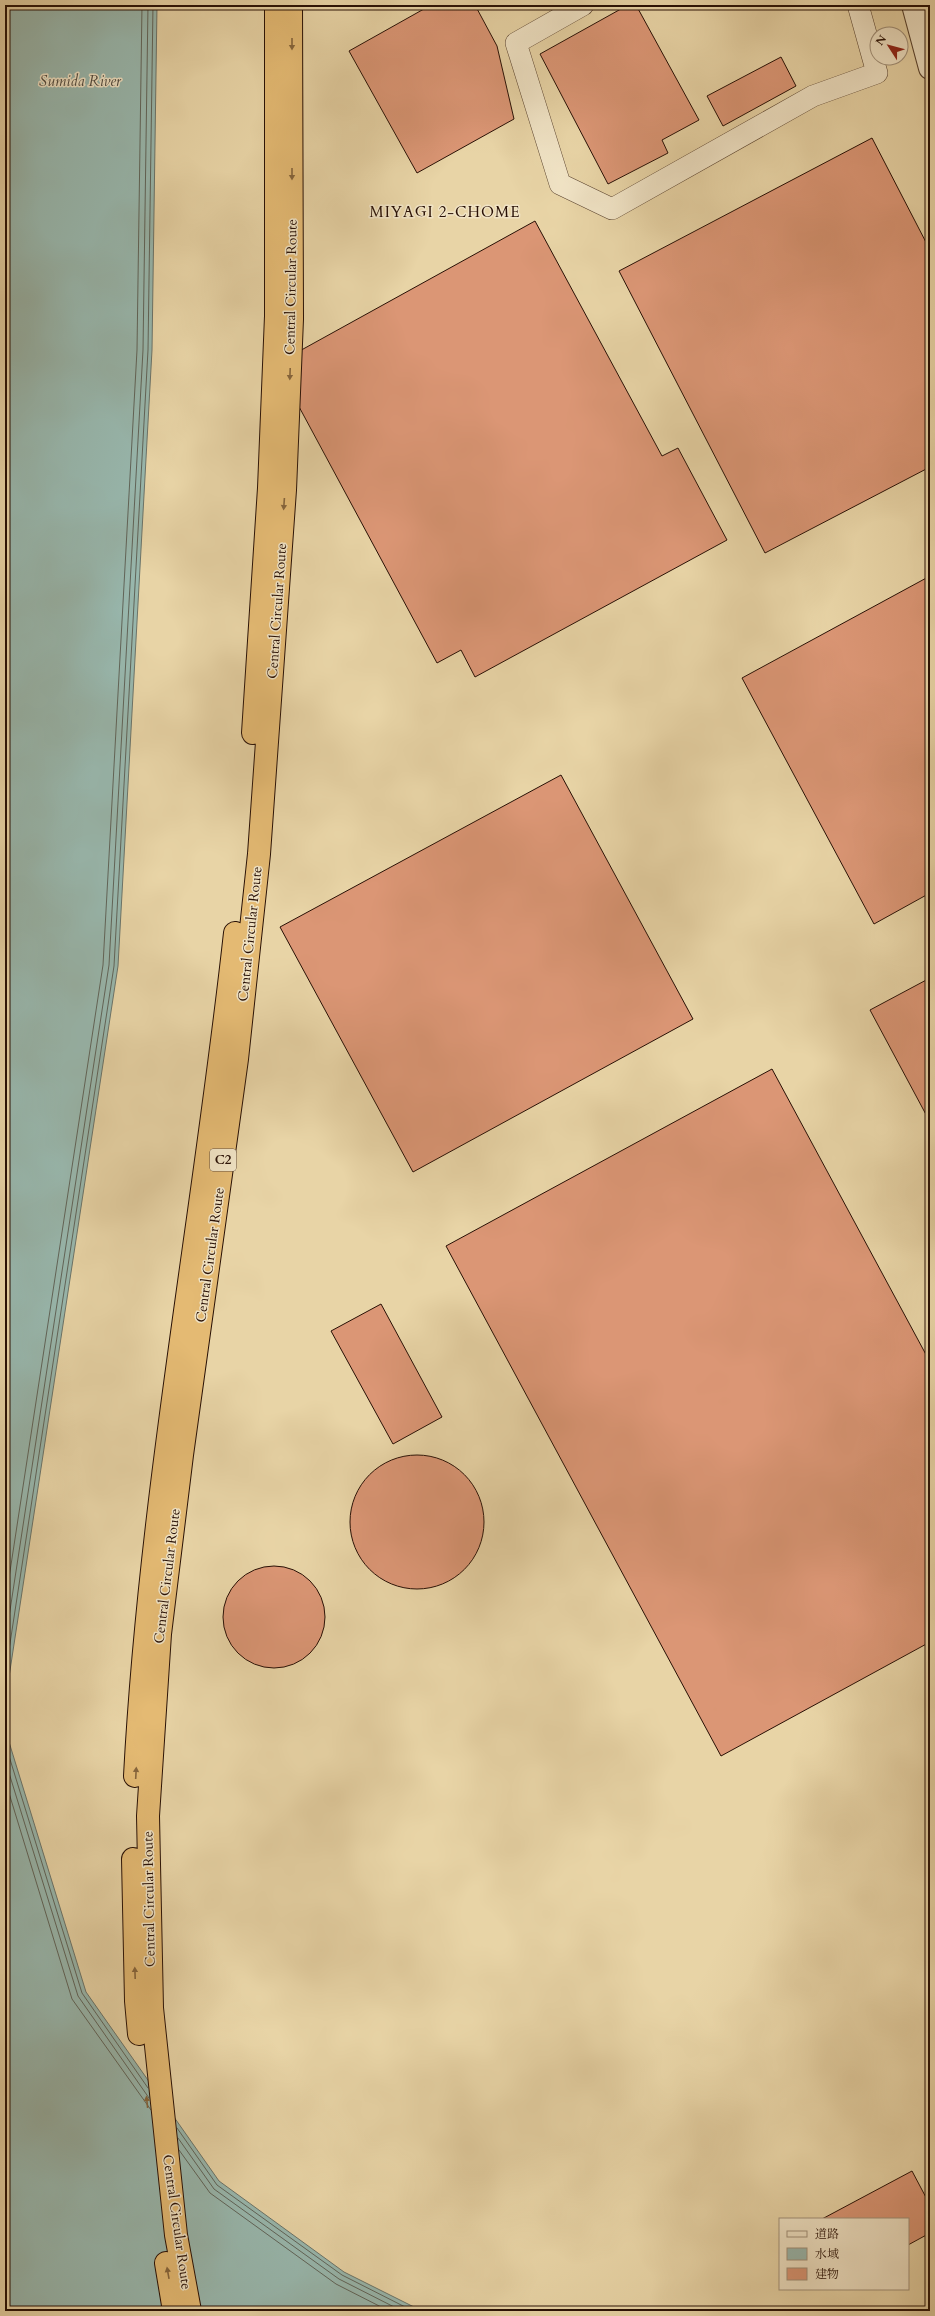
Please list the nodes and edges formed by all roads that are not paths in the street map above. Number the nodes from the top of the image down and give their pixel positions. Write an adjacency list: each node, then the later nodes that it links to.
1 (276, 5): 7 (highway, Central Circular Route / C2, one-way to 1)
2 (291, 5): 8 (highway, Central Circular Route / C2, one-way to 8)
3 (583, 5): 4 (lane)
4 (858, 5)
5 (913, 5): 6 (street)
6 (930, 68)
7 (174, 2311)
8 (190, 2311)

